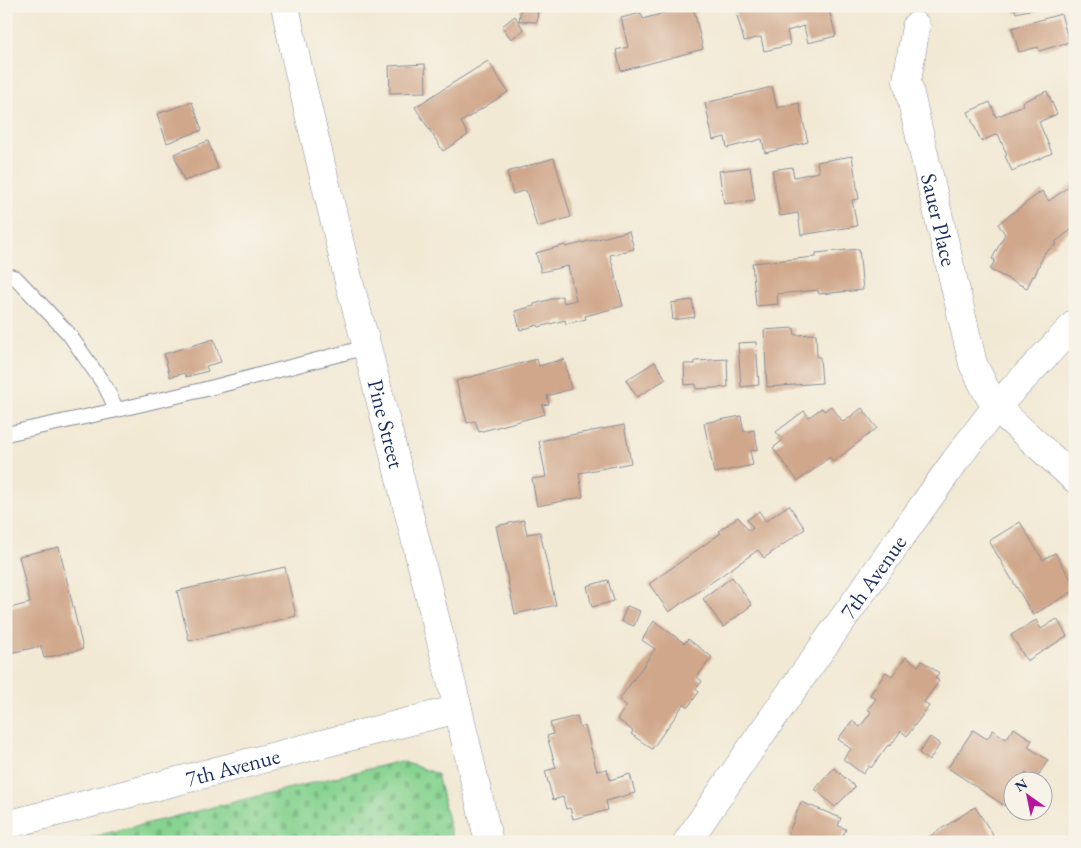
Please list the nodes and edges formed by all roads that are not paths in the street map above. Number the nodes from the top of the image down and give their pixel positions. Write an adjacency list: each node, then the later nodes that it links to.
1 (285, 6): 5 (street, Pine Street)
2 (916, 26): 6 (street, Sauer Place)
3 (6, 274): 7 (lane)
4 (1075, 324): 6 (street, 7th Avenue)
5 (368, 347): 7 (lane); 10 (street, Pine Street)
6 (996, 407): 9 (street, Sauer Place); 13 (street, 7th Avenue)
7 (117, 410): 8 (lane)
8 (6, 434)
9 (1075, 479)
10 (458, 709): 11 (street, 7th Avenue); 12 (street, Pine Street)
11 (6, 825)
12 (489, 842)
13 (687, 842)

